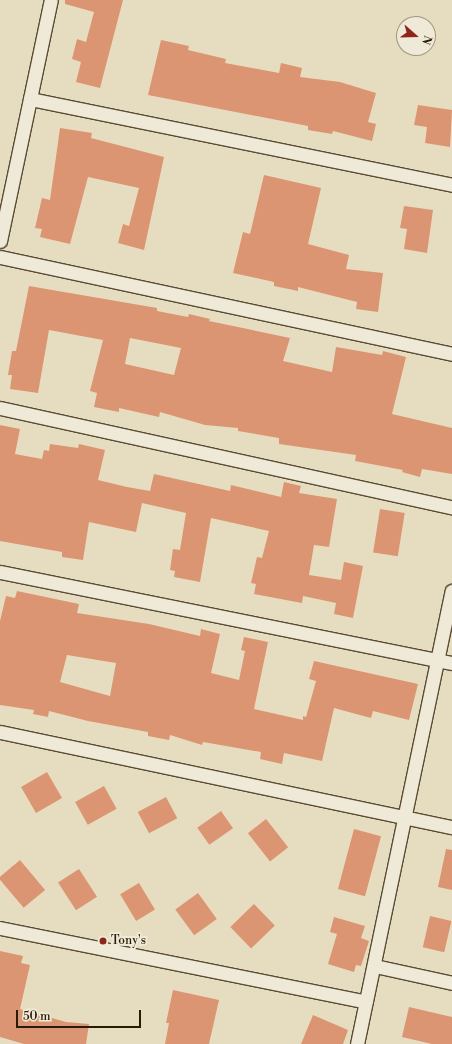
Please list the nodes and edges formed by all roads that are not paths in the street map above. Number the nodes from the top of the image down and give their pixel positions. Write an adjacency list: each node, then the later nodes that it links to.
1 (51, 0): 2 (street)
2 (30, 99): 3 (street); 4 (street)
3 (452, 185)
4 (0, 241)
5 (0, 257): 6 (street)
6 (452, 354)
7 (0, 408): 8 (street)
8 (452, 507)
9 (0, 572): 11 (street)
10 (452, 591): 11 (street)
11 (436, 660): 12 (street); 14 (street)
12 (452, 663)
13 (0, 732): 14 (street)
14 (406, 817): 15 (street); 17 (street)
15 (452, 827)
16 (0, 928): 19 (street)
17 (375, 966): 18 (street); 19 (street)
18 (452, 983)
19 (366, 1002): 20 (street)
20 (357, 1044)

